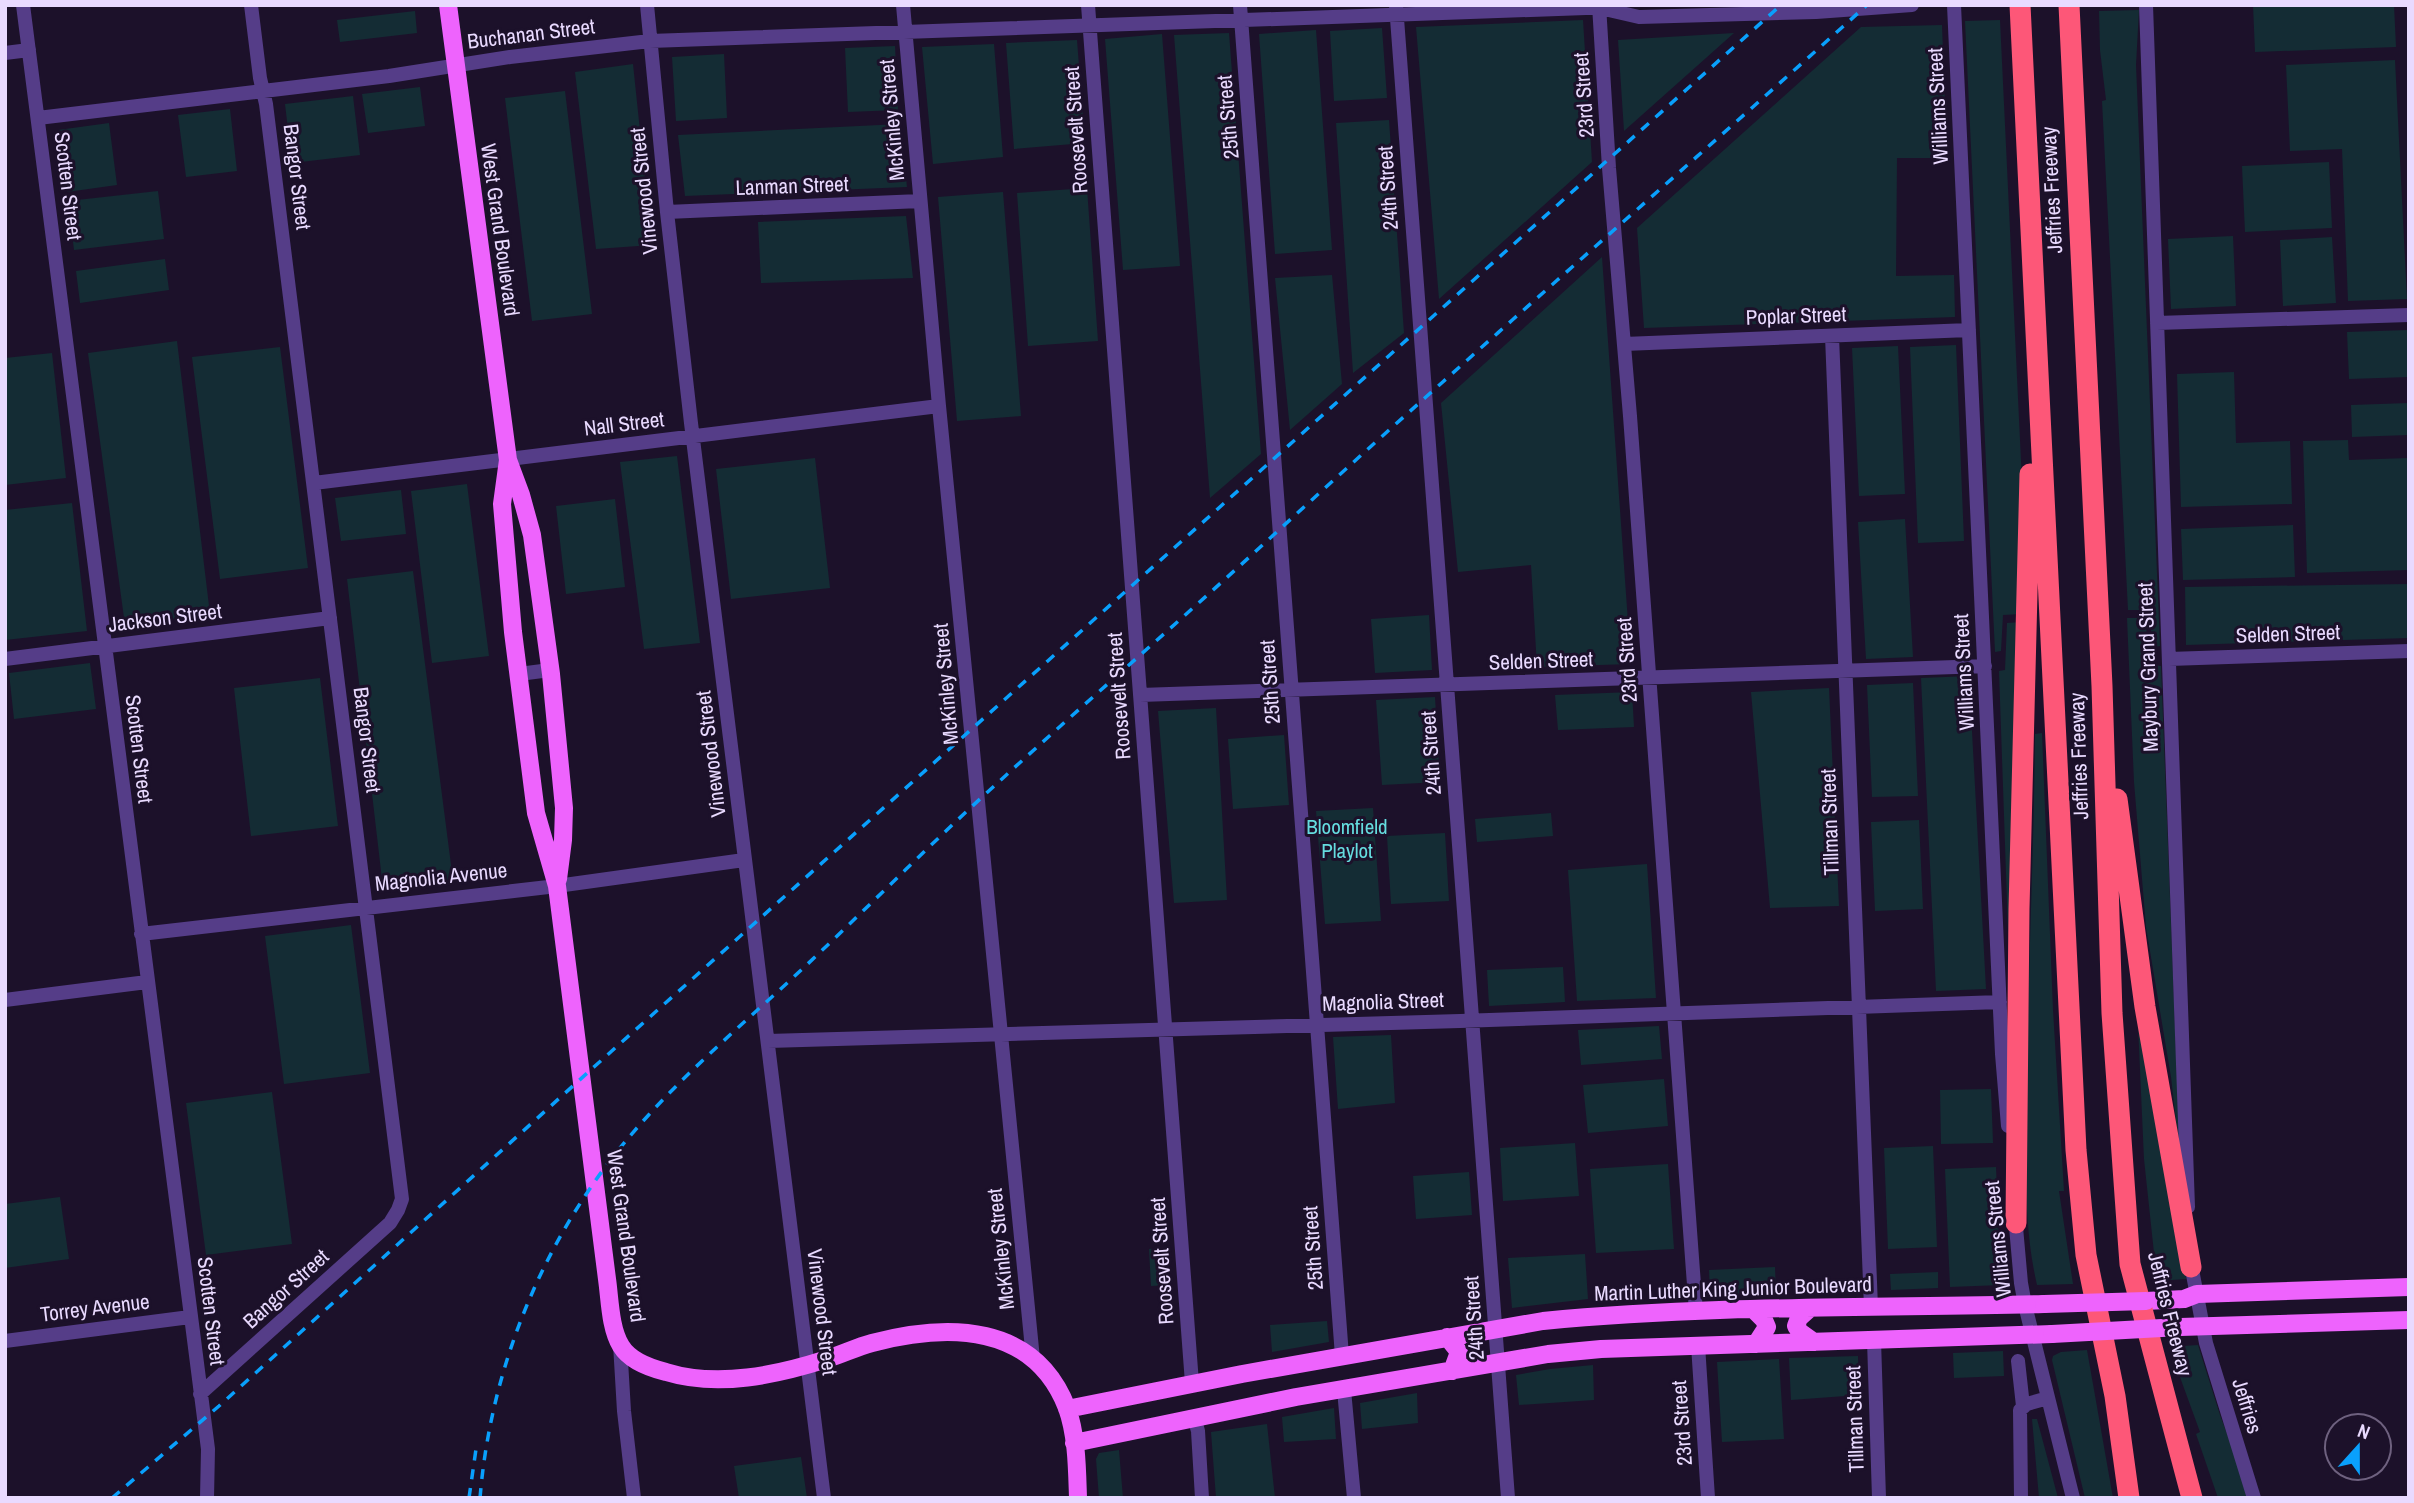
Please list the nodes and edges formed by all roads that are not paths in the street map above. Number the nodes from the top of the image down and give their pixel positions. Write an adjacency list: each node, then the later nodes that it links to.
1 (23, 5): 18 (street, Scotten Street)
2 (251, 5): 21 (street, Bangor Street)
3 (448, 5): 20 (main road, West Grand Boulevard)
4 (647, 5): 17 (street, Vinewood Street)
5 (903, 5): 16 (street, McKinley Street)
6 (1088, 5): 15 (street, Roosevelt Street)
7 (1912, 5): 12 (street, Buchanan Street)
8 (1954, 5): 28 (street, Williams Street)
9 (2020, 5): 25 (highway, Jeffries Freeway)
10 (2068, 5): 46 (highway, Jeffries Freeway)
11 (2146, 5): 27 (street, Maybury Grand Street)
12 (1600, 7): 13 (street, Buchanan Street); 30 (street, 23rd Street)
13 (1396, 10): 14 (street, Buchanan Street); 45 (street, 24th Street)
14 (1240, 13): 15 (street, Buchanan Street); 47 (street, 25th Street)
15 (1089, 25): 16 (street, Buchanan Street); 48 (street, Roosevelt Street)
16 (905, 31): 17 (street, Buchanan Street); 23 (street, McKinley Street)
17 (650, 41): 20 (street, Buchanan Street); 24 (street, Vinewood Street)
18 (29, 50): 19 (street); 22 (street, Scotten Street)
19 (5, 53)
20 (456, 65): 21 (street, Buchanan Street); 33 (main road, West Grand Boulevard)
21 (263, 91): 22 (street, Buchanan Street); 34 (street, Bangor Street)
22 (38, 118): 36 (street, Scotten Street)
23 (920, 201): 24 (street, Lanman Street); 31 (street, McKinley Street)
24 (667, 212): 32 (street, Vinewood Street)
25 (2035, 297): 63 (highway); 101 (highway, Jeffries Freeway)
26 (2409, 315): 27 (street)
27 (2157, 323): 39 (street, Maybury Grand Street)
28 (1969, 330): 29 (street, Poplar Street); 40 (street, Williams Street)
29 (1832, 336): 30 (street, Poplar Street); 42 (street, Tillman Street)
30 (1624, 344): 44 (street, 23rd Street)
31 (939, 406): 32 (street, Nall Street); 61 (street, McKinley Street)
32 (693, 436): 33 (street, Nall Street); 49 (street, Vinewood Street)
33 (508, 460): 34 (street, Nall Street); 41 (main road, West Grand Boulevard); 43 (main road, West Grand Boulevard)
34 (314, 483): 35 (street, Bangor Street)
35 (330, 618): 36 (street, Jackson Street); 51 (street, Bangor Street)
36 (105, 647): 38 (street, Jackson Street); 52 (street, Scotten Street)
37 (2409, 651): 39 (street, Selden Street)
38 (5, 659)
39 (2169, 659): 64 (street, Maybury Grand Street)
40 (1985, 666): 42 (street, Selden Street); 55 (street, Williams Street)
41 (550, 670): 43 (street); 50 (main road, West Grand Boulevard)
42 (1846, 670): 44 (street, Selden Street); 56 (street, Tillman Street)
43 (519, 674): 50 (main road, West Grand Boulevard)
44 (1649, 678): 45 (street, Selden Street); 57 (street, 23rd Street)
45 (1447, 685): 47 (street, Selden Street); 58 (street, 24th Street)
46 (2102, 686): 64 (highway); 109 (highway, Jeffries Freeway)
47 (1292, 690): 48 (street, Selden Street); 59 (street, 25th Street)
48 (1140, 695): 60 (street, Roosevelt Street)
49 (744, 860): 50 (street, Magnolia Avenue); 62 (street, Vinewood Street)
50 (557, 886): 51 (street, Magnolia Avenue); 87 (main road, West Grand Boulevard)
51 (366, 907): 52 (street, Magnolia Avenue); 100 (street, Bangor Street)
52 (141, 934): 53 (street, Scotten Street)
53 (148, 982): 54 (street); 74 (street, Scotten Street)
54 (5, 1000)
55 (2000, 1002): 56 (street, Magnolia Street); 63 (street, Williams Street)
56 (1859, 1007): 57 (street, Magnolia Street); 70 (street, Tillman Street)
57 (1673, 1014): 58 (street, Magnolia Street); 73 (street, 23rd Street)
58 (1472, 1020): 59 (street, Magnolia Street); 79 (street, 24th Street)
59 (1317, 1025): 60 (street, Magnolia Street); 90 (street, 25th Street)
60 (1165, 1029): 61 (street, Magnolia Street); 98 (street, Roosevelt Street)
61 (1001, 1034): 62 (street, Magnolia Street); 91 (street, McKinley Street)
62 (768, 1041): 94 (street, Vinewood Street)
63 (2016, 1223): 69 (street, Williams Street)
64 (2190, 1267): 67 (street, Maybury Grand Street)
65 (2409, 1287): 66 (main road, Martin Luther King Junior Boulevard)
66 (2242, 1292): 67 (main road, Martin Luther King Junior Boulevard); 77 (main road)
67 (2190, 1296): 69 (main road, Martin Luther King Junior Boulevard, bridge); 78 (street, Maybury Grand Street)
68 (1978, 1305): 69 (main road, Martin Luther King Junior Boulevard); 70 (main road, Martin Luther King Junior Boulevard); 82 (main road)
69 (2025, 1305): 80 (street, Williams Street)
70 (1871, 1307): 71 (main road, Martin Luther King Junior Boulevard)
71 (1809, 1309): 72 (main road, Martin Luther King Junior Boulevard); 85 (main road)
72 (1755, 1311): 73 (main road, Martin Luther King Junior Boulevard); 86 (main road)
73 (1696, 1312): 76 (main road, Martin Luther King Junior Boulevard)
74 (190, 1317): 83 (street, Torrey Avenue); 100 (street, Scotten Street)
75 (2409, 1320): 77 (main road)
76 (1543, 1321): 79 (main road, Martin Luther King Junior Boulevard); 89 (main road)
77 (2244, 1325): 78 (main road)
78 (2202, 1326): 80 (main road, bridge); 123 (street, Jeffries)
79 (1496, 1329): 81 (main road, Martin Luther King Junior Boulevard); 93 (street, 24th Street)
80 (2033, 1335): 82 (main road); 103 (street, Williams Street)
81 (1447, 1337): 90 (main road, Martin Luther King Junior Boulevard); 96 (main road)
82 (1979, 1337): 84 (main road)
83 (5, 1340)
84 (1874, 1340): 85 (main road); 118 (street, Tillman Street)
85 (1814, 1342): 86 (main road)
86 (1756, 1344): 88 (main road)
87 (620, 1345): 94 (main road, West Grand Boulevard); 111 (street)
88 (1698, 1345): 89 (main road); 117 (street, 23rd Street)
89 (1548, 1354): 93 (main road)
90 (1342, 1356): 95 (main road, Martin Luther King Junior Boulevard)
91 (1033, 1359): 94 (main road, West Grand Boulevard); 106 (main road, West Grand Boulevard)
92 (2018, 1361): 105 (street)
93 (1498, 1363): 96 (main road); 116 (street, 24th Street)
94 (807, 1365): 112 (street, Vinewood Street)
95 (1290, 1365): 97 (main road, Martin Luther King Junior Boulevard); 102 (main road)
96 (1452, 1371): 99 (main road)
97 (1242, 1374): 98 (main road, Martin Luther King Junior Boulevard); 104 (main road)
98 (1192, 1383): 106 (main road, Martin Luther King Junior Boulevard)
99 (1344, 1390): 102 (main road); 115 (street)
100 (200, 1394): 110 (street, Scotten Street)
101 (2115, 1396): 121 (highway, Jeffries Freeway); 122 (highway)
102 (1296, 1397): 104 (main road)
103 (2048, 1398): 105 (street); 120 (street, Williams Street)
104 (1248, 1406): 107 (main road)
105 (2023, 1406): 119 (street)
106 (1067, 1409): 108 (main road, West Grand Boulevard)
107 (1194, 1417): 108 (main road); 114 (street)
108 (1074, 1443): 113 (main road, West Grand Boulevard)
109 (2192, 1493)
110 (206, 1498)
111 (634, 1498)
112 (824, 1498)
113 (1078, 1498)
114 (1202, 1498)
115 (1354, 1498)
116 (1508, 1498)
117 (1708, 1498)
118 (1879, 1498)
119 (2021, 1498)
120 (2073, 1498)
121 (2129, 1498)
122 (2137, 1498)
123 (2254, 1498)

